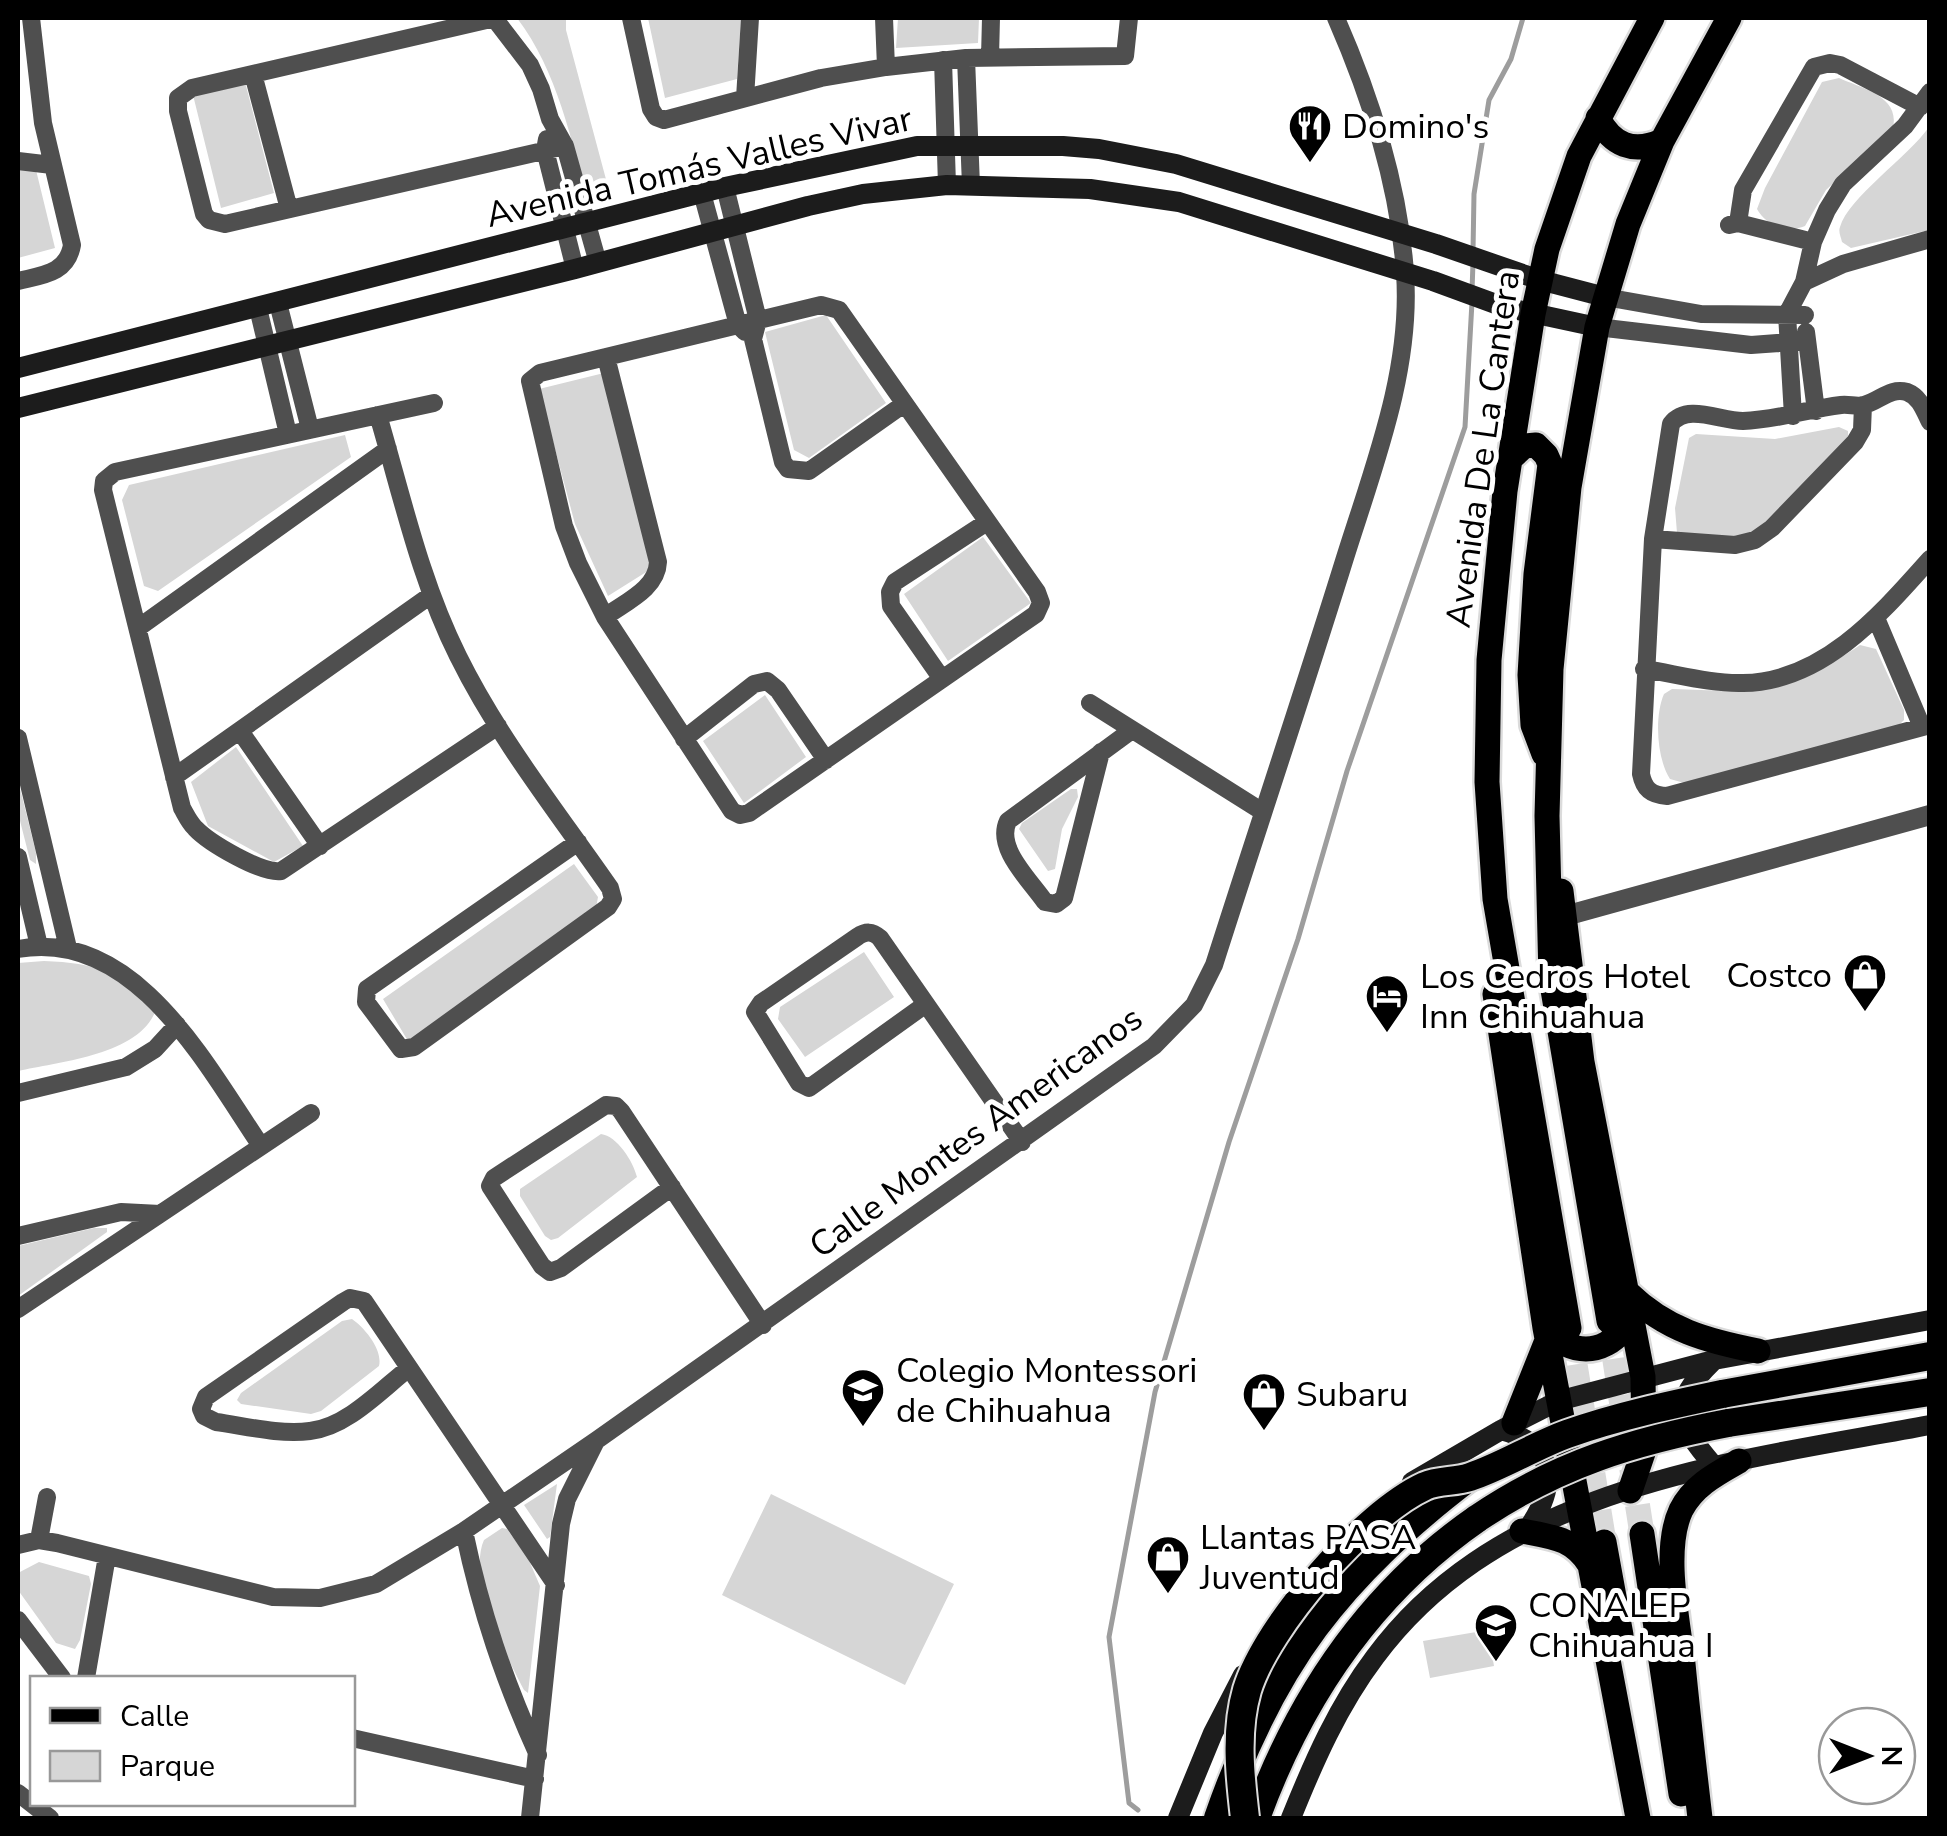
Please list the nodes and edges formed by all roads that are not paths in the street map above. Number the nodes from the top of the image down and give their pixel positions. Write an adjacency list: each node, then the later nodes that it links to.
1 (31, 18): 28 (street)
2 (495, 18): 15 (street); 21 (street)
3 (632, 18): 16 (street)
4 (750, 18): 16 (street)
5 (884, 18): 14 (street)
6 (991, 18): 11 (street)
7 (1129, 18): 11 (street)
8 (1336, 18): 40 (street, Calle Montes Americanos)
9 (1652, 18): 20 (main road, Avenida De La Cantera)
10 (1729, 18): 22 (main road)
11 (990, 57): 12 (street)
12 (966, 58): 13 (street); 18 (street)
13 (943, 60): 14 (street); 19 (street)
14 (886, 67): 16 (street)
15 (253, 74): 35 (street); 35 (street)
16 (745, 98)
17 (1925, 100): 42 (street); 42 (street)
18 (966, 114): 19 (street); 23 (street)
19 (944, 115): 25 (street)
20 (1598, 118): 22 (main road); 48 (main road, Avenida De La Cantera)
21 (550, 119): 24 (street); 26 (street)
22 (1662, 141): 51 (main road)
23 (968, 144): 25 (main road, Avenida Tomás Valles Vivar); 30 (street); 40 (main road, Avenida Tomás Valles Vivar)
24 (564, 146): 26 (street); 33 (street)
25 (945, 146): 29 (street); 31 (main road, Avenida Tomás Valles Vivar)
26 (546, 150): 34 (street); 35 (street)
27 (18, 161): 28 (street)
28 (52, 166): 49 (street)
29 (947, 185): 30 (main road, Avenida Tomás Valles Vivar); 37 (main road, Avenida Tomás Valles Vivar)
30 (971, 186): 47 (main road, Avenida Tomás Valles Vivar)
31 (725, 187): 32 (main road, Avenida Tomás Valles Vivar); 37 (street)
32 (702, 193): 36 (main road, Avenida Tomás Valles Vivar); 39 (street)
33 (578, 194): 34 (street); 36 (street)
34 (557, 200): 38 (street)
35 (290, 209)
36 (587, 224): 38 (main road, Avenida Tomás Valles Vivar); 44 (street)
37 (734, 224): 39 (main road, Avenida Tomás Valles Vivar); 43 (street)
38 (565, 230): 46 (street); 52 (main road, Avenida Tomás Valles Vivar)
39 (712, 230): 44 (main road, Avenida Tomás Valles Vivar); 45 (street)
40 (1400, 235): 47 (street, Calle Montes Americanos); 48 (main road, Avenida Tomás Valles Vivar)
41 (1930, 239): 50 (street)
42 (1813, 242): 50 (street)
43 (743, 262): 45 (street); 58 (street)
44 (598, 263): 46 (main road, Avenida Tomás Valles Vivar)
45 (722, 268): 56 (street)
46 (574, 270): 62 (main road, Avenida Tomás Valles Vivar)
47 (1406, 274): 54 (main road, Avenida Tomás Valles Vivar); 99 (street, Calle Montes Americanos)
48 (1540, 280): 51 (main road, Avenida Tomás Valles Vivar); 54 (main road, Avenida De La Cantera)
49 (18, 281)
50 (1804, 282): 53 (street)
51 (1606, 296): 55 (street, Avenida Tomás Valles Vivar); 57 (main road)
52 (268, 306): 62 (street); 64 (main road, Avenida Tomás Valles Vivar)
53 (1796, 310): 55 (street, Avenida Tomás Valles Vivar); 59 (street); 61 (street)
54 (1533, 314): 57 (main road, Avenida Tomás Valles Vivar); 78 (main road, Avenida De La Cantera)
55 (1718, 315): 60 (street)
56 (738, 326): 58 (street); 63 (street)
57 (1597, 327): 60 (street, Avenida Tomás Valles Vivar); 97 (main road)
58 (756, 330): 68 (street); 68 (street)
59 (1806, 341): 61 (street, Avenida Tomás Valles Vivar); 71 (street)
60 (1713, 342): 61 (street, Avenida Tomás Valles Vivar)
61 (1786, 342): 73 (street)
62 (278, 344): 65 (street); 66 (street); 69 (main road, Avenida Tomás Valles Vivar)
63 (606, 357): 83 (street); 83 (street)
64 (18, 368)
65 (295, 371): 66 (street); 75 (street)
66 (274, 376): 76 (street)
67 (434, 402): 72 (street)
68 (904, 404): 79 (street)
69 (18, 405)
70 (1863, 406): 71 (street); 74 (street); 80 (street)
71 (1816, 411): 73 (street)
72 (378, 415): 75 (street); 77 (street)
73 (1793, 416): 80 (street)
74 (1930, 422)
75 (310, 430): 76 (street)
76 (288, 434): 85 (street)
77 (388, 449): 82 (street); 85 (street)
78 (1510, 458): 97 (main road); 122 (main road, Avenida De La Cantera)
79 (987, 522): 87 (street); 87 (street)
80 (1653, 539): 86 (street)
81 (1930, 559): 84 (street)
82 (431, 596): 89 (street); 92 (street)
83 (605, 617): 94 (street)
84 (1876, 618): 86 (street); 90 (street)
85 (138, 628): 98 (street)
86 (1644, 668): 90 (street)
87 (942, 679): 96 (street)
88 (1090, 703): 91 (street)
89 (498, 726): 101 (street); 102 (street)
90 (1926, 726)
91 (1132, 730): 95 (street); 99 (street)
92 (240, 731): 98 (street); 102 (street)
93 (18, 738): 107 (street)
94 (684, 739): 96 (street); 96 (street)
95 (1100, 752): 95 (street)
96 (826, 760)
97 (1549, 768): 104 (main road)
98 (174, 777): 102 (street)
99 (1263, 812): 113 (street, Calle Montes Americanos)
100 (1930, 816): 105 (street)
101 (578, 842): 101 (street)
102 (320, 846)
103 (18, 857): 106 (street)
104 (1548, 860): 105 (main road); 118 (main road)
105 (1565, 916): 118 (main road)
106 (39, 946): 107 (street); 108 (street)
107 (68, 948): 110 (street)
108 (18, 949)
109 (926, 1004): 109 (street); 113 (street)
110 (177, 1026): 111 (street); 114 (street)
111 (18, 1093)
112 (311, 1113): 114 (street)
113 (1022, 1142): 121 (street, Calle Montes Americanos)
114 (261, 1146): 116 (street)
115 (672, 1188): 115 (street); 121 (street)
116 (160, 1214): 117 (street); 119 (street)
117 (18, 1236)
118 (1622, 1308): 122 (main road); 123 (main road); 127 (main road)
119 (18, 1309)
120 (1930, 1320): 123 (main road)
121 (764, 1325): 132 (street, Calle Montes Americanos)
122 (1554, 1332): 129 (main road, Avenida De La Cantera); 131 (main road)
123 (1758, 1351): 125 (main road)
124 (1930, 1356): 134 (highway, bridge)
125 (1714, 1360): 127 (main road); 133 (main road)
126 (409, 1368): 126 (street); 137 (street)
127 (1643, 1377): 129 (main road); 135 (main road)
128 (1930, 1392): 158 (highway, bridge)
129 (1558, 1401): 131 (main road); 138 (main road, Avenida De La Cantera)
130 (1930, 1425): 133 (main road)
131 (1507, 1426): 139 (main road); 155 (main road)
132 (597, 1440): 137 (street); 147 (street, Calle Montes Americanos)
133 (1727, 1464): 135 (main road); 163 (main road)
134 (1468, 1478): 156 (highway); 157 (highway, bridge)
135 (1630, 1491): 138 (main road)
136 (47, 1497): 142 (street)
137 (503, 1502): 140 (street); 147 (street)
138 (1581, 1507): 139 (main road); 146 (main road, Avenida De La Cantera)
139 (1525, 1530): 146 (main road); 159 (main road)
140 (464, 1531): 145 (street); 152 (street)
141 (1642, 1534): 162 (main road)
142 (38, 1540): 144 (street); 145 (street)
143 (1604, 1542): 161 (main road)
144 (18, 1544)
145 (107, 1556): 150 (street)
146 (1590, 1566): 160 (main road, Avenida De La Cantera)
147 (556, 1585): 152 (street, Calle Montes Americanos)
148 (18, 1620): 149 (street)
149 (60, 1676)
150 (86, 1676)
151 (355, 1739): 153 (street)
152 (538, 1756): 153 (street, Calle Montes Americanos)
153 (535, 1779): 154 (street, Calle Montes Americanos)
154 (530, 1818)
155 (1178, 1818)
156 (1218, 1818)
157 (1245, 1818)
158 (1256, 1818)
159 (1292, 1818)
160 (1638, 1818)
161 (1653, 1818)
162 (1684, 1818)
163 (1700, 1818)

